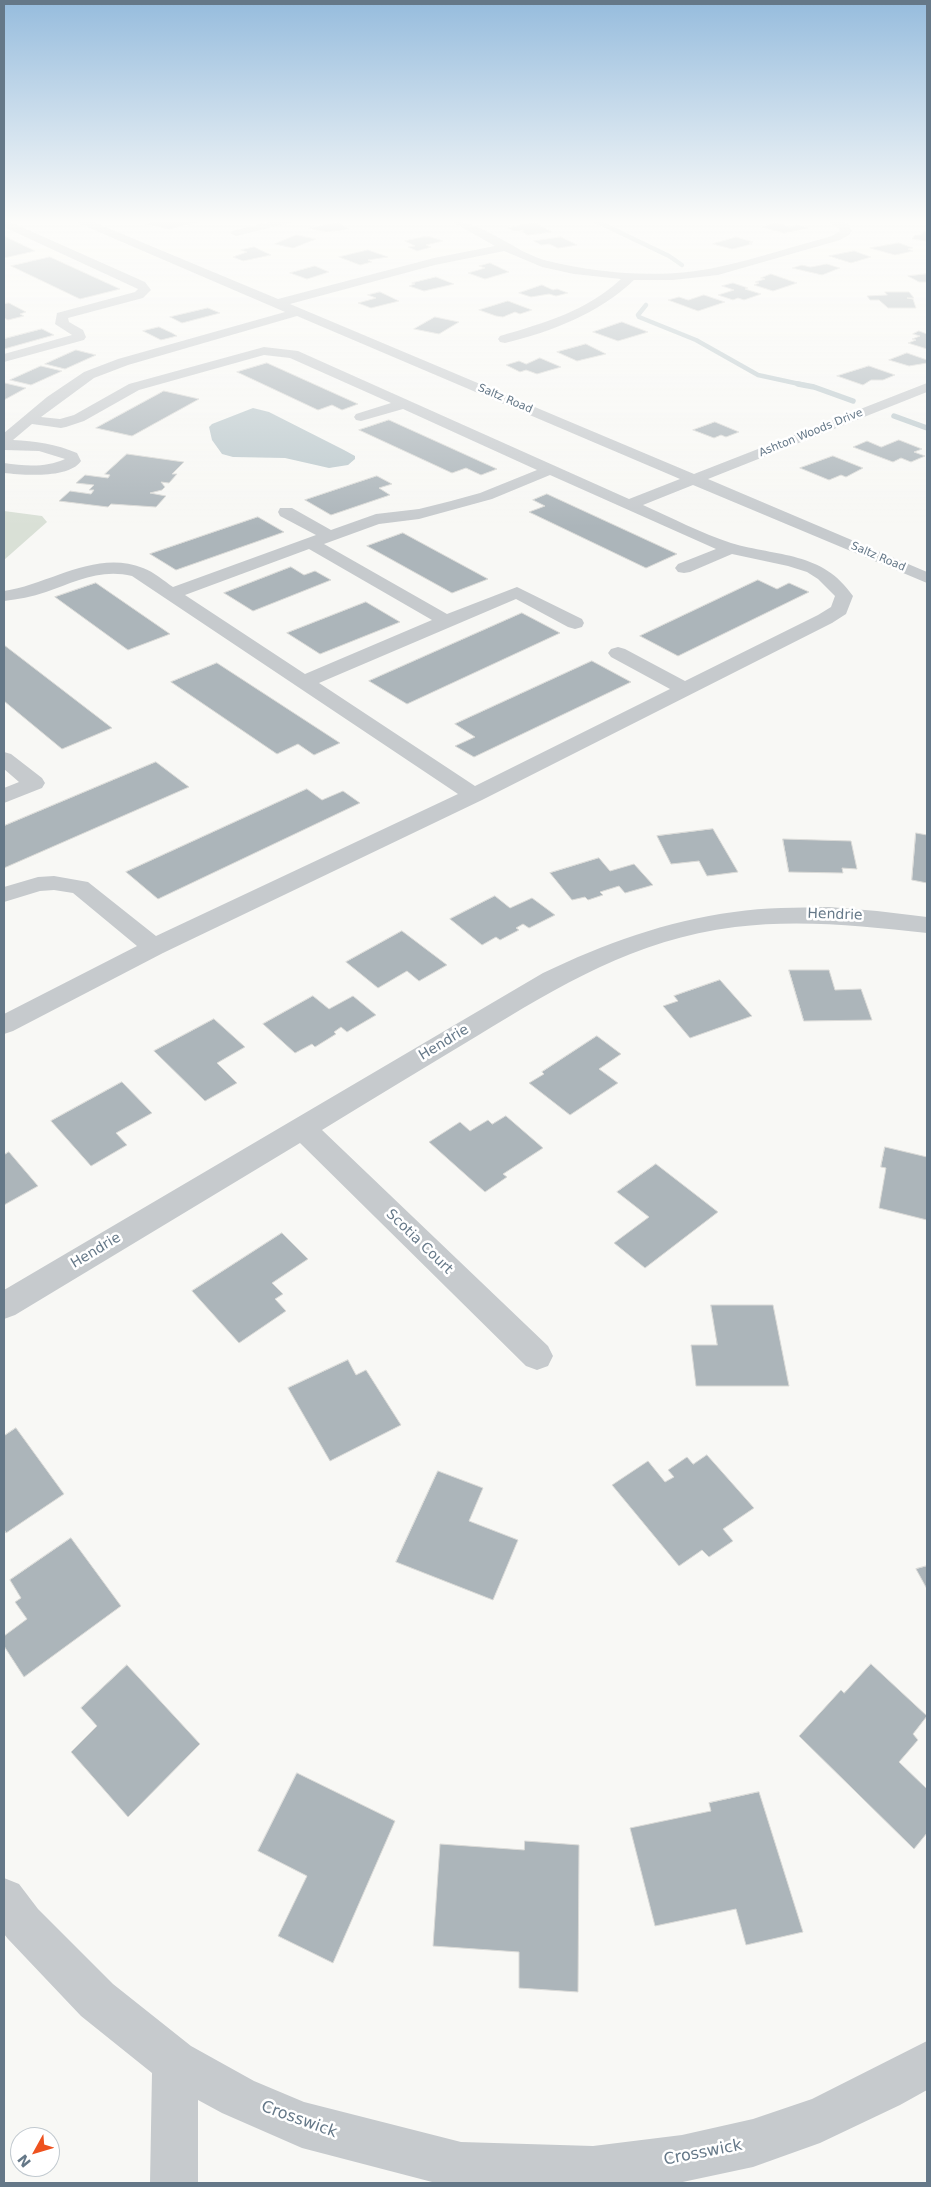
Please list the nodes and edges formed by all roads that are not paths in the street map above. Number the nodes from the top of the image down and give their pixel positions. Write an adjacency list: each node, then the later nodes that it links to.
1 (62, 323): 9 (street)
2 (260, 323): 10 (street)
3 (318, 323): 6 (street)
4 (325, 323): 24 (street, Saltz Road)
5 (551, 323): 8 (street)
6 (296, 329)
7 (269, 336): 12 (street)
8 (505, 338)
9 (46, 348): 11 (street); 13 (street)
10 (160, 352): 12 (street); 16 (street)
11 (4, 358)
12 (179, 361): 14 (street); 16 (street)
13 (4, 369)
14 (197, 370): 17 (street); 19 (street)
15 (927, 387): 24 (street, Ashton Woods Drive)
16 (52, 400): 19 (street)
17 (403, 404): 18 (street); 23 (street)
18 (361, 417)
19 (28, 420): 20 (street)
20 (4, 440)
21 (4, 445): 22 (street)
22 (4, 468)
23 (550, 470): 25 (street); 27 (street)
24 (696, 479): 25 (street, Ashton Woods Drive); 31 (street, Saltz Road)
25 (629, 505): 29 (street)
26 (286, 512): 27 (street)
27 (330, 536): 28 (street)
28 (310, 543): 32 (street); 34 (street)
29 (732, 548): 30 (street); 38 (street)
30 (684, 568)
31 (927, 578)
32 (171, 594): 33 (street); 37 (street)
33 (4, 596)
34 (446, 621): 35 (street); 37 (street)
35 (575, 623)
36 (618, 653): 38 (street)
37 (304, 682): 40 (street)
38 (684, 690): 40 (street)
39 (4, 758): 41 (street)
40 (474, 795): 44 (street)
41 (4, 796)
42 (4, 895): 44 (street)
43 (927, 925): 46 (street, Hendrie)
44 (154, 947): 45 (street)
45 (4, 1025)
46 (302, 1128): 47 (street, Hendrie); 48 (street, Scotia Court)
47 (4, 1306)
48 (537, 1356)
49 (4, 1899): 50 (street, Crosswick)
50 (175, 2062): 52 (street, Crosswick); 53 (street)
51 (927, 2064): 52 (street, Crosswick)
52 (453, 2175)
53 (174, 2183)

